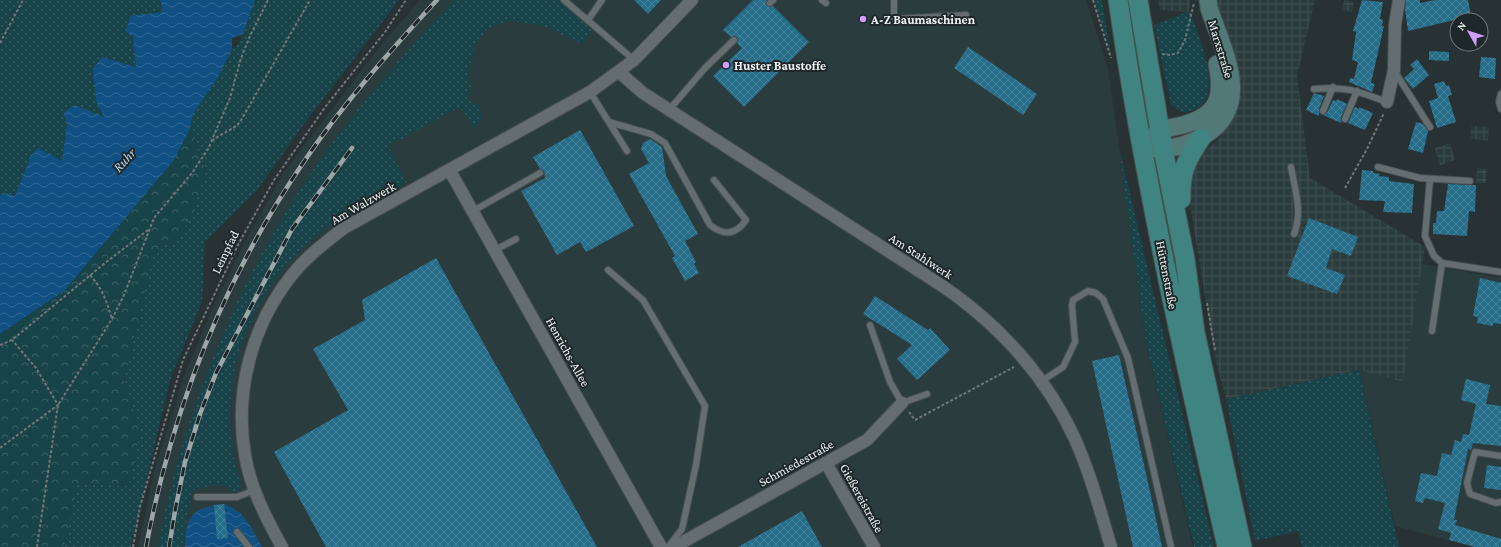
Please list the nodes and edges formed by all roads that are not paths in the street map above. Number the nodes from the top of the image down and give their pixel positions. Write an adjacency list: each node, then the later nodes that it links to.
1 (564, 0): 11 (lane)
2 (602, 0): 11 (lane)
3 (692, 0): 13 (street, Am Walzwerk)
4 (894, 0): 10 (lane)
5 (1118, 0): 30 (main road, Hüttenstraße)
6 (1138, 0): 28 (main road, Hüttenstraße)
7 (1195, 0): 28 (street, Marxstraße)
8 (1208, 0): 29 (street, Marxstraße)
9 (1399, 0): 14 (street)
10 (966, 15)
11 (588, 20): 13 (lane)
12 (734, 40): 23 (lane)
13 (634, 60): 15 (street, Am Walzwerk)
14 (1394, 70): 21 (street); 27 (lane)
15 (619, 72): 19 (street, Am Walzwerk); 23 (street, Am Stahlwerk)
16 (1333, 87): 17 (lane); 18 (lane); 24 (lane)
17 (1314, 89)
18 (1357, 91): 21 (lane); 25 (lane)
19 (590, 92): 26 (lane); 35 (street, Am Walzwerk)
20 (1501, 94): 22 (lane)
21 (1387, 102)
22 (1501, 109)
23 (669, 110): 50 (street, Am Stahlwerk)
24 (1323, 111)
25 (1345, 119)
26 (609, 122): 32 (lane); 38 (lane)
27 (1430, 127)
28 (1160, 130): 30 (street, Marxstraße); 31 (main road, Hüttenstraße)
29 (1201, 138): 31 (street, Marxstraße); 44 (main road)
30 (1141, 147): 31 (street, Marxstraße); 67 (main road, Hüttenstraße)
31 (1164, 149): 44 (main road, Hüttenstraße)
32 (627, 151)
33 (1291, 167): 41 (lane)
34 (1378, 167): 37 (lane)
35 (450, 171): 40 (street, Henrichs-Allee); 55 (street, Am Walzwerk)
36 (540, 173): 40 (lane)
37 (1430, 179): 39 (lane); 45 (lane)
38 (714, 180)
39 (1470, 181)
40 (473, 211): 43 (street, Henrichs-Allee)
41 (1294, 234)
42 (516, 239): 43 (lane)
43 (495, 250): 61 (street, Henrichs-Allee)
44 (1185, 259): 68 (main road, Hüttenstraße)
45 (1442, 263): 47 (lane); 49 (lane)
46 (608, 270): 62 (lane)
47 (1501, 272)
48 (870, 325): 52 (lane)
49 (1432, 331)
50 (1042, 382): 65 (street, Am Stahlwerk); 66 (lane)
51 (927, 394): 52 (lane)
52 (902, 403): 54 (street, Schmiedestraße)
53 (1501, 456): 57 (lane)
54 (826, 463): 63 (street, Schmiedestraße); 64 (street, Gießereistraße)
55 (255, 490): 56 (lane); 60 (street, Am Walzwerk)
56 (197, 497)
57 (1501, 502)
58 (237, 532): 59 (lane)
59 (249, 547)
60 (282, 547)
61 (661, 547)
62 (668, 547)
63 (674, 547)
64 (874, 547)
65 (1111, 547)
66 (1171, 547)
67 (1227, 547)
68 (1242, 547)

